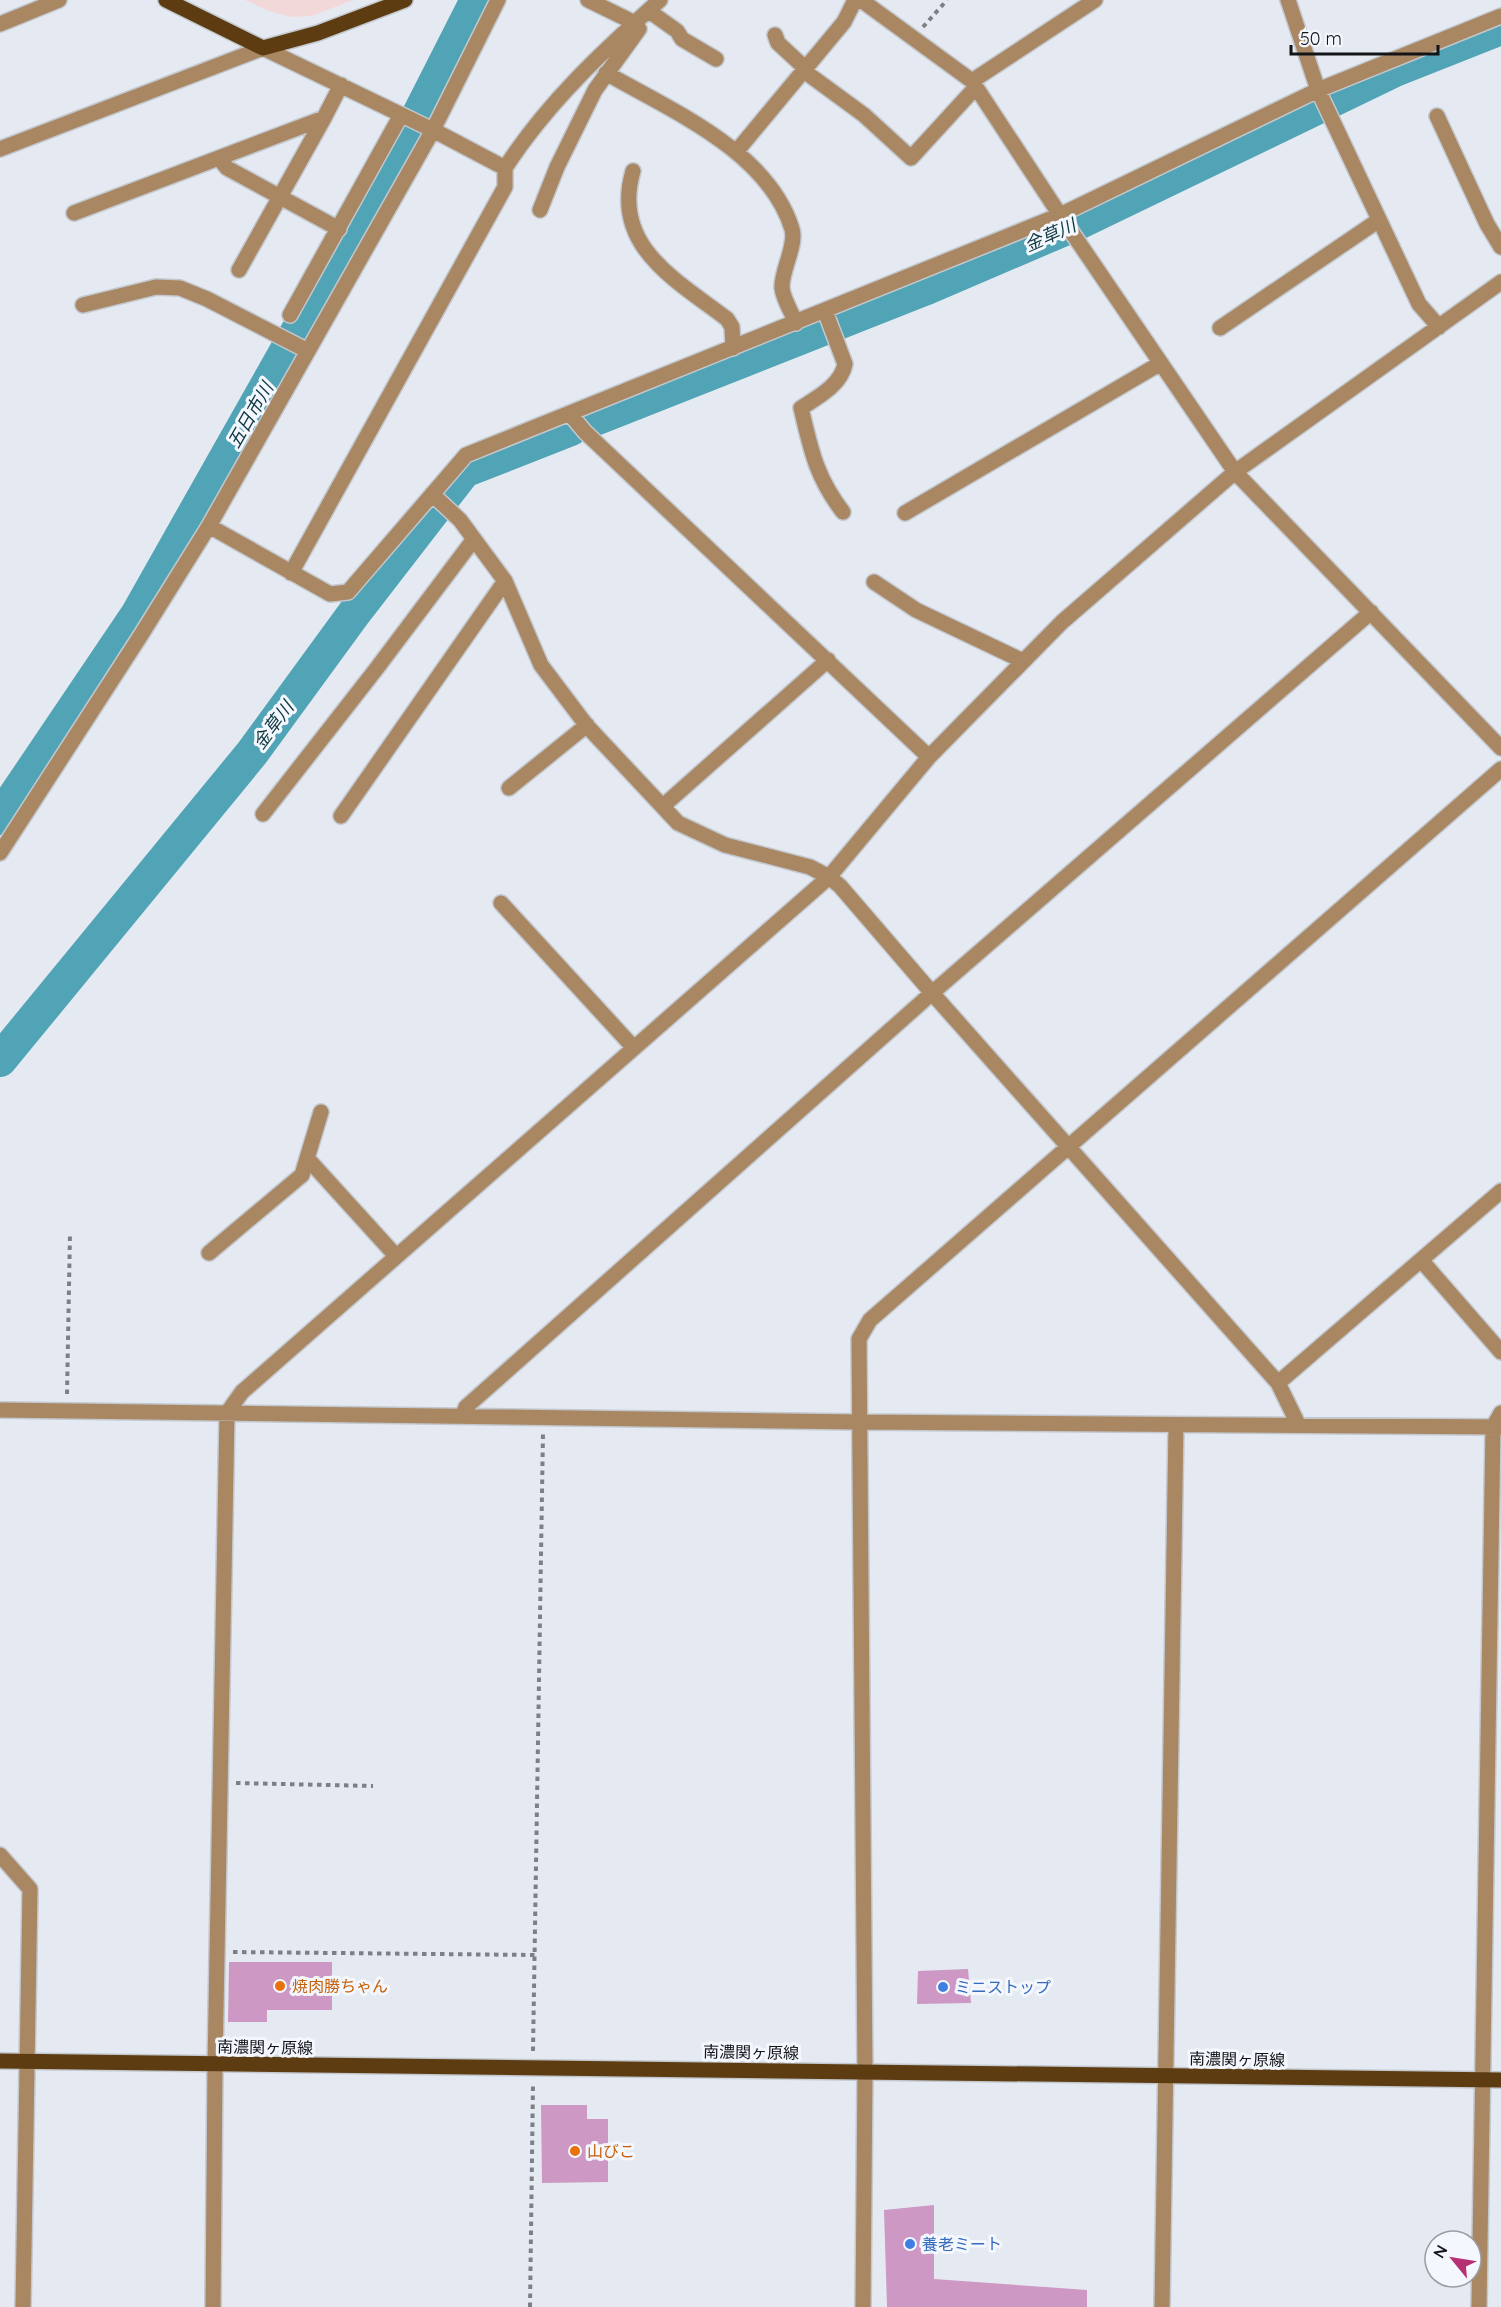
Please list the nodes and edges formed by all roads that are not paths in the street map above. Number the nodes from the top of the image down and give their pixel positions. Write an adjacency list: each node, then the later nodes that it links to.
1 (59, 0): 14 (street)
2 (166, 0): 16 (main road)
3 (405, 0): 16 (main road)
4 (498, 0): 26 (street)
5 (588, 0): 13 (street)
6 (660, 0): 11 (street)
7 (855, 0): 18 (street)
8 (861, 0): 20 (street)
9 (1095, 0): 20 (street)
10 (1288, 0): 22 (street)
11 (649, 11): 13 (street); 17 (street)
12 (1501, 16): 22 (street)
13 (635, 23): 19 (street); 30 (street)
14 (0, 24)
15 (775, 35): 18 (street)
16 (263, 48): 21 (street); 27 (street)
17 (716, 59)
18 (805, 70): 20 (street); 28 (street)
19 (606, 73): 28 (street); 33 (street)
20 (974, 84): 35 (street)
21 (341, 85): 23 (street); 25 (street)
22 (1318, 90): 35 (street); 36 (street)
23 (401, 115): 26 (street); 37 (street)
24 (1437, 116): 38 (street)
25 (324, 118): 29 (street); 32 (street)
26 (432, 130): 30 (street); 48 (street)
27 (0, 149)
28 (736, 152): 44 (street)
29 (219, 158): 32 (street); 34 (street)
30 (505, 168): 57 (street)
31 (633, 171): 47 (street)
32 (281, 197): 37 (street); 39 (street)
33 (540, 210)
34 (74, 213)
35 (1060, 215): 43 (street); 49 (street)
36 (1380, 220): 45 (street); 46 (street)
37 (339, 229): 42 (street)
38 (1501, 248)
39 (239, 270)
40 (1501, 282): 45 (street)
41 (83, 305): 48 (street)
42 (290, 315)
43 (829, 321): 44 (street); 53 (street)
44 (796, 323): 47 (street)
45 (1439, 327): 51 (street)
46 (1220, 328)
47 (733, 348): 50 (street)
48 (308, 351): 55 (street)
49 (1161, 363): 51 (street); 54 (street)
50 (570, 414): 52 (street); 61 (street)
51 (1235, 472): 60 (street); 62 (street)
52 (439, 501): 56 (street); 57 (street)
53 (843, 513)
54 (905, 513)
55 (209, 526): 57 (street); 71 (street)
56 (474, 538): 58 (street); 69 (street)
57 (291, 573)
58 (505, 581): 63 (street); 70 (street)
59 (874, 582): 62 (street)
60 (1371, 612): 64 (street); 74 (street)
61 (828, 660): 65 (street); 68 (street)
62 (1023, 661): 65 (street)
63 (586, 725): 67 (street); 68 (street)
64 (1501, 748)
65 (929, 757): 72 (street)
66 (1501, 769): 77 (street)
67 (509, 788)
68 (663, 806): 72 (street)
69 (263, 814)
70 (341, 816)
71 (0, 853)
72 (829, 877): 74 (street); 75 (street)
73 (501, 903): 75 (street)
74 (932, 993): 77 (street); 88 (street)
75 (634, 1048): 81 (street)
76 (321, 1112): 78 (street)
77 (1069, 1148): 84 (street); 89 (street)
78 (307, 1158): 80 (street); 81 (street)
79 (1501, 1191): 82 (street)
80 (209, 1253)
81 (396, 1256): 86 (street)
82 (1421, 1260): 83 (street); 84 (street)
83 (1501, 1352)
84 (1278, 1383): 90 (street)
85 (0, 1410): 86 (street)
86 (227, 1413): 88 (street); 96 (street)
87 (1501, 1413): 92 (street)
88 (463, 1415): 89 (street)
89 (860, 1422): 91 (street); 97 (street)
90 (1298, 1424): 91 (street); 92 (street)
91 (1176, 1425): 98 (street)
92 (1497, 1427): 99 (street)
93 (0, 1855): 95 (street)
94 (0, 2061): 95 (main road, 南濃関ヶ原線)
95 (26, 2062): 96 (main road, 南濃関ヶ原線); 101 (street)
96 (215, 2065): 97 (main road, 南濃関ヶ原線); 102 (street)
97 (865, 2071): 98 (main road, 南濃関ヶ原線); 103 (street)
98 (1165, 2076): 99 (main road, 南濃関ヶ原線); 104 (street)
99 (1481, 2080): 100 (main road, 南濃関ヶ原線); 105 (street)
100 (1501, 2080)
101 (23, 2307)
102 (213, 2307)
103 (863, 2307)
104 (1162, 2307)
105 (1479, 2307)

